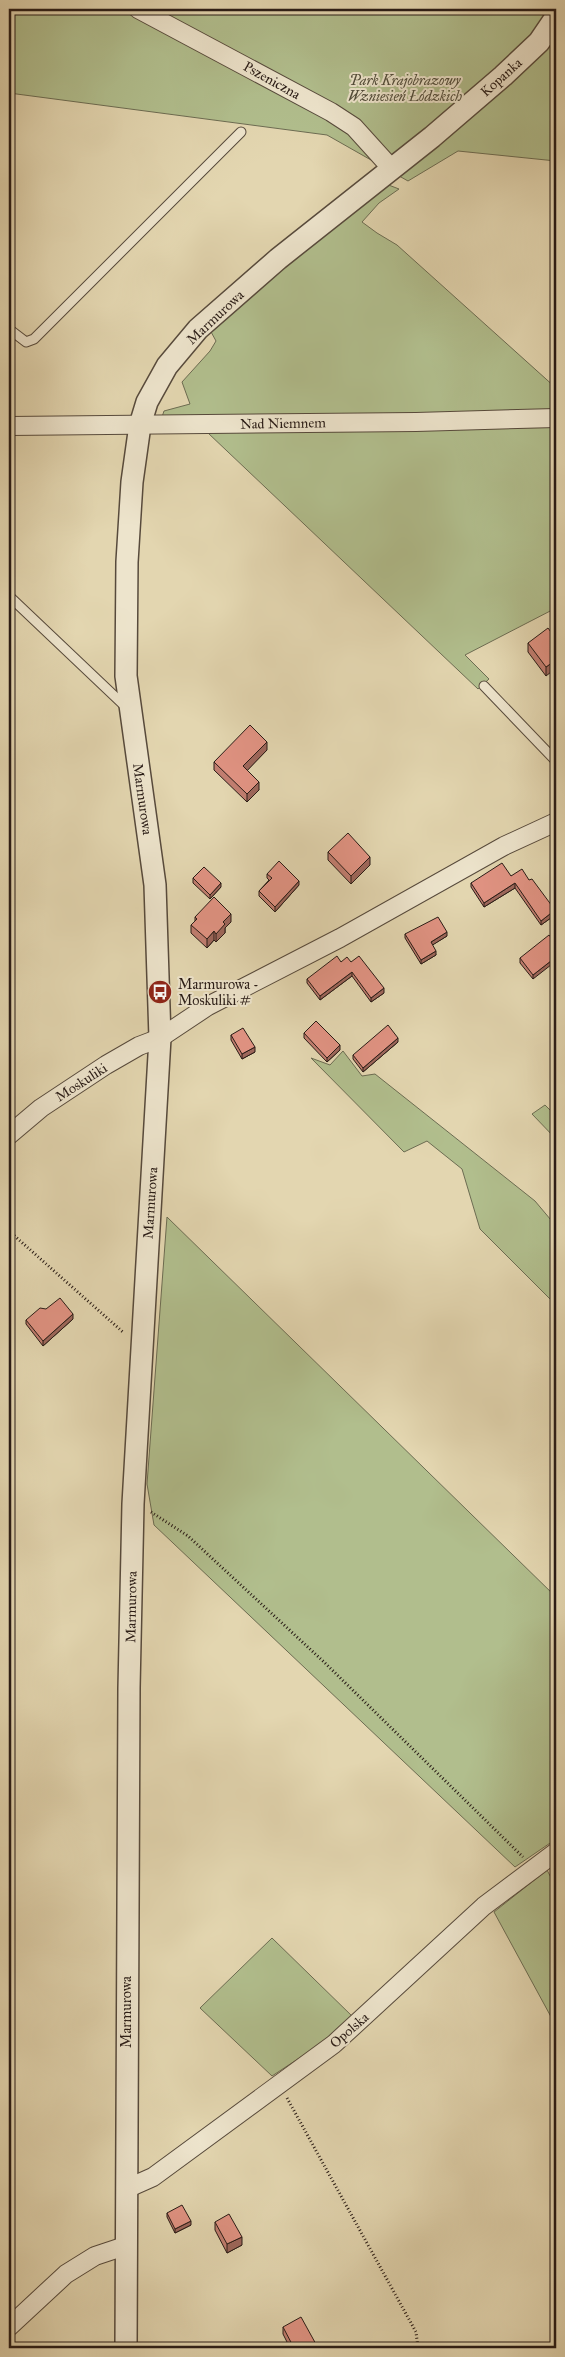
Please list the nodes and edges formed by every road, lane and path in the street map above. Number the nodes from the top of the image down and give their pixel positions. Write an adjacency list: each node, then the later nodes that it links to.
1 (138, 9): 4 (street, Pszeniczna)
2 (556, 17): 4 (street, Kopanka)
3 (241, 132): 5 (lane)
4 (392, 169): 7 (street, Marmurowa)
5 (9, 329)
6 (556, 418): 7 (street, Nad Niemnem)
7 (140, 425): 8 (street, Nad Niemnem); 11 (street, Marmurowa)
8 (9, 426)
9 (9, 596): 11 (lane)
10 (484, 686): 12 (lane)
11 (131, 712): 14 (street, Marmurowa)
12 (556, 761)
13 (556, 822): 14 (street, Moskuliki)
14 (160, 1038): 15 (street, Moskuliki); 17 (street, Marmurowa)
15 (9, 1134)
16 (9, 1231): 17 (path)
17 (142, 1348): 18 (street, Marmurowa)
18 (133, 1504): 20 (path); 22 (street, Marmurowa)
19 (556, 1852): 20 (street, Opolska)
20 (534, 1868): 21 (street, Opolska)
21 (280, 2084): 22 (street, Opolska); 26 (path)
22 (126, 2189): 23 (street, Marmurowa)
23 (125, 2246): 24 (street); 25 (street, Marmurowa)
24 (9, 2327)
25 (126, 2348)
26 (418, 2348)

